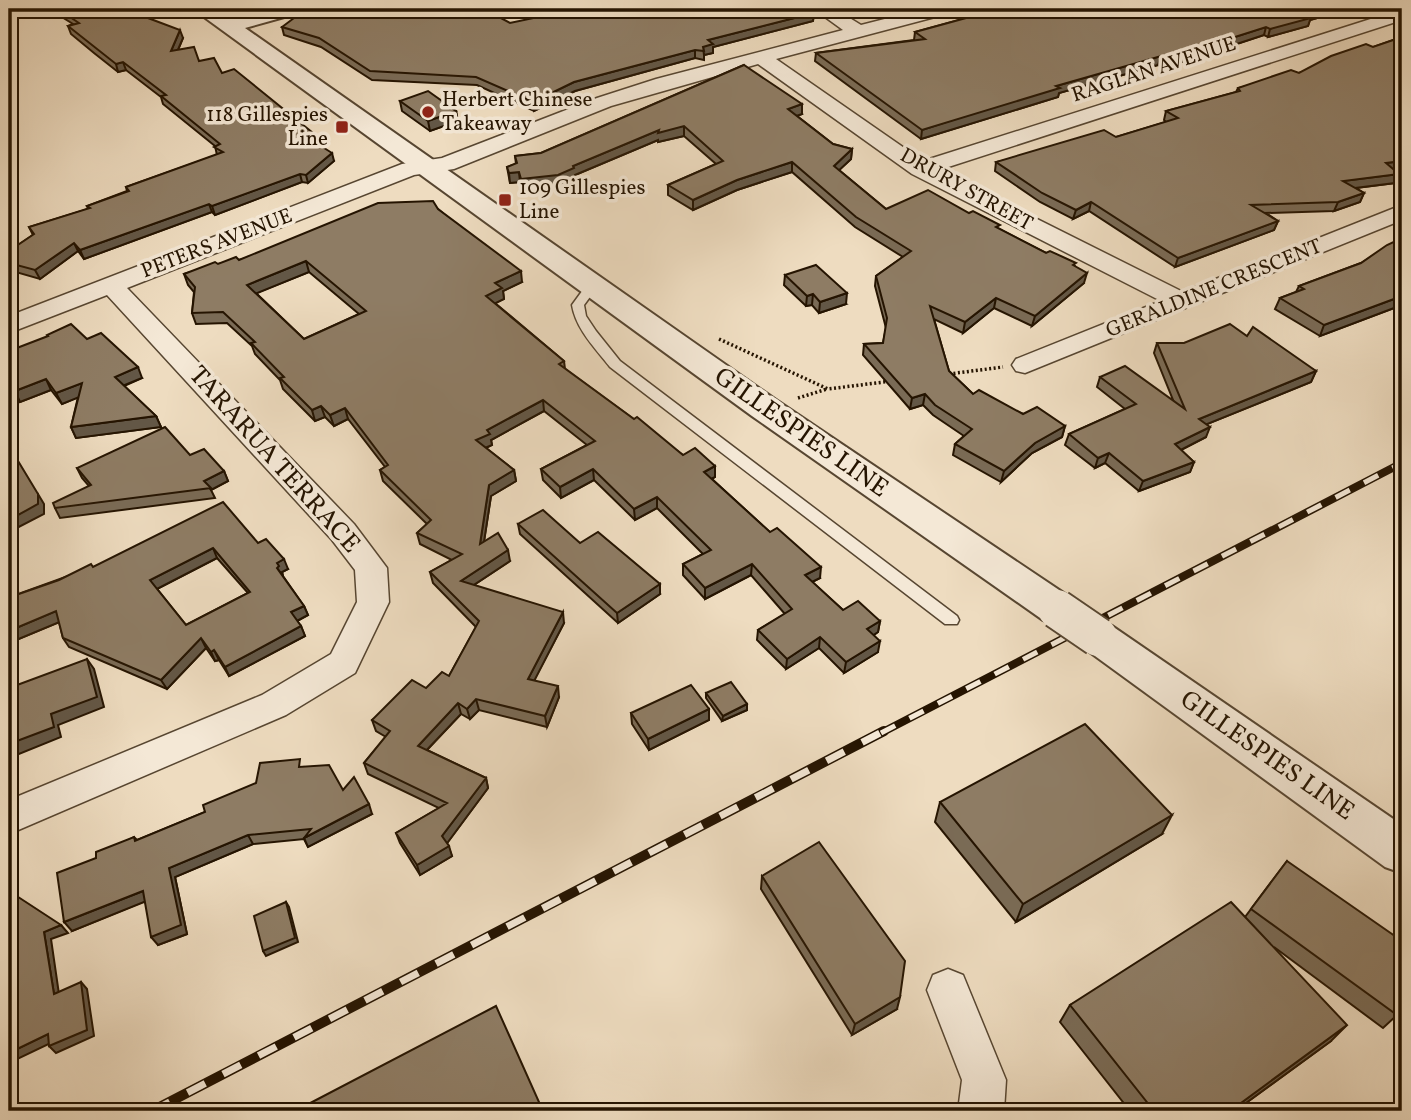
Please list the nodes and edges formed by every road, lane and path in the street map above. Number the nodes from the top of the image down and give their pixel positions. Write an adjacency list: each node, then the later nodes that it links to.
1 (287, 9): 6 (street)
2 (522, 9): 7 (path)
3 (822, 9): 8 (street)
4 (944, 9): 8 (street, PETERS AVENUE)
5 (1402, 14): 11 (street, RAGLAN AVENUE)
6 (216, 18): 10 (street, GILLESPIES LINE)
7 (545, 23)
8 (858, 31): 9 (street, PETERS AVENUE)
9 (761, 57): 10 (street, PETERS AVENUE); 11 (street, DRURY STREET)
10 (427, 167): 13 (street, PETERS AVENUE); 14 (street, GILLESPIES LINE)
11 (920, 169): 15 (street, DRURY STREET)
12 (1402, 212): 15 (street, GERALDINE CRESCENT)
13 (111, 285): 16 (street, PETERS AVENUE); 22 (street, TARARUA TERRACE)
14 (592, 286): 21 (lane); 23 (street, GILLESPIES LINE, bridge)
15 (1183, 302): 18 (street, GERALDINE CRESCENT)
16 (9, 325)
17 (719, 339): 20 (path)
18 (1025, 365): 19 (path)
19 (943, 375)
20 (905, 379)
21 (951, 620)
22 (9, 817)
23 (1402, 852)
24 (947, 990): 25 (street)
25 (981, 1111)

